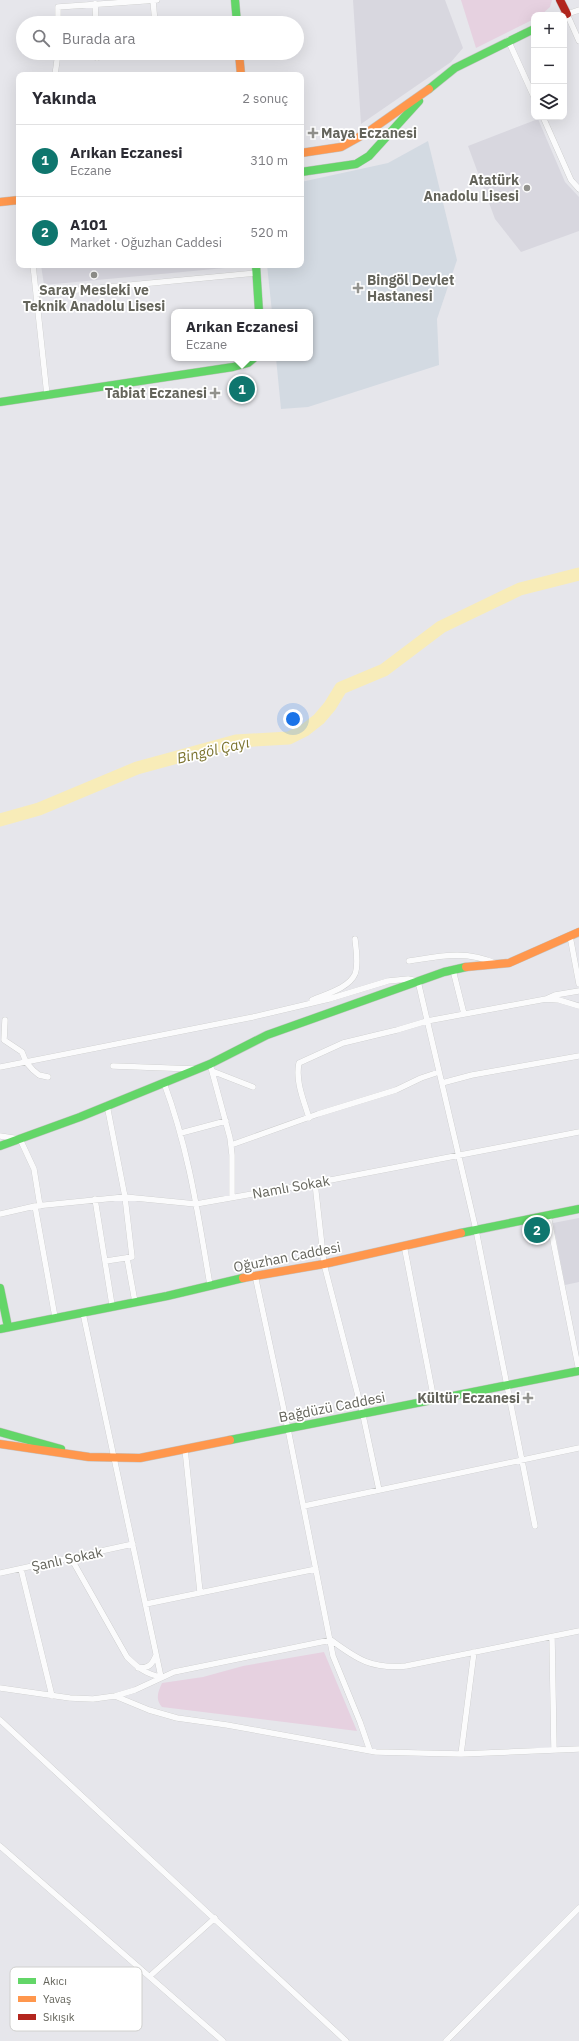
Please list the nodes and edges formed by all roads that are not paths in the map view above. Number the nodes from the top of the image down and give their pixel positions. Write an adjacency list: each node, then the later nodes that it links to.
1 (153, 0): 2 (street); 5 (street); 11 (street)
2 (157, 0)
3 (235, 0): 12 (street)
4 (560, 0): 7 (street)
5 (92, 3): 9 (street); 10 (street)
6 (579, 10): 8 (street)
7 (564, 12)
8 (567, 14)
9 (58, 16)
10 (95, 16)
11 (154, 16)
12 (236, 16)
13 (567, 19): 16 (street)
14 (531, 29): 15 (street)
15 (508, 40): 21 (street); 22 (street)
16 (579, 40)
17 (57, 60): 19 (street)
18 (240, 60): 20 (street)
19 (55, 72)
20 (241, 72)
21 (531, 90)
22 (427, 91): 24 (street); 25 (street)
23 (544, 120): 26 (street)
24 (304, 153)
25 (304, 172)
26 (579, 189)
27 (16, 200): 28 (street)
28 (0, 202)
29 (33, 268): 31 (street)
30 (256, 269): 31 (street); 32 (street)
31 (36, 294): 34 (street)
32 (259, 309)
33 (250, 361): 34 (street)
34 (47, 395): 35 (street)
35 (0, 402)
36 (579, 932): 37 (street)
37 (570, 936): 40 (street); 43 (street)
38 (355, 939): 46 (street)
39 (409, 962): 40 (street)
40 (500, 965): 41 (street)
41 (453, 970): 42 (street); 48 (street)
42 (418, 981): 46 (street); 50 (street); 55 (street)
43 (579, 984)
44 (579, 991): 45 (street)
45 (546, 999): 47 (street); 48 (street)
46 (299, 1005): 52 (street)
47 (579, 1006)
48 (464, 1014): 50 (street)
49 (5, 1020): 52 (street)
50 (427, 1021): 57 (street); 63 (street)
51 (579, 1056): 60 (street)
52 (26, 1062): 53 (street); 58 (street)
53 (0, 1066)
54 (113, 1066): 56 (street)
55 (211, 1067): 56 (street); 61 (street); 64 (street)
56 (197, 1069): 59 (street)
57 (439, 1072): 60 (street); 63 (street)
58 (48, 1077)
59 (164, 1083): 62 (street); 66 (street)
60 (442, 1083): 71 (street)
61 (253, 1087)
62 (107, 1105): 68 (street); 73 (street)
63 (309, 1118): 69 (street)
64 (226, 1121): 66 (street); 69 (street)
65 (579, 1132): 71 (street, Namlı Sokak)
66 (181, 1133): 76 (street)
67 (0, 1136): 68 (street)
68 (20, 1139): 70 (street); 77 (street)
69 (231, 1145): 74 (street)
70 (0, 1146)
71 (459, 1155): 72 (street, Namlı Sokak); 81 (street)
72 (314, 1183): 74 (street, Namlı Sokak); 85 (street)
73 (125, 1197): 75 (street, Namlı Sokak); 76 (street, Namlı Sokak); 83 (street)
74 (232, 1198): 76 (street, Namlı Sokak)
75 (95, 1199): 77 (street, Namlı Sokak); 84 (street)
76 (196, 1204): 87 (street)
77 (38, 1206): 79 (street, Namlı Sokak); 92 (street)
78 (579, 1209): 80 (street, Oğuzhan Caddesi)
79 (0, 1214)
80 (548, 1216): 81 (street, Oğuzhan Caddesi); 94 (street)
81 (476, 1230): 82 (street, Oğuzhan Caddesi); 95 (street)
82 (404, 1245): 85 (street, Oğuzhan Caddesi); 96 (street)
83 (127, 1258): 84 (street); 89 (street)
84 (106, 1261): 90 (street)
85 (324, 1264): 86 (street, Oğuzhan Caddesi); 97 (street)
86 (255, 1275): 87 (street, Oğuzhan Caddesi); 98 (street)
87 (210, 1285): 89 (street, Oğuzhan Caddesi)
88 (0, 1288): 93 (street)
89 (135, 1302): 90 (street, Oğuzhan Caddesi)
90 (112, 1305): 91 (street, Oğuzhan Caddesi)
91 (83, 1313): 92 (street, Oğuzhan Caddesi); 104 (street)
92 (55, 1317): 93 (street, Oğuzhan Caddesi)
93 (4, 1328)
94 (579, 1371): 95 (street, Bağdüzü Caddesi)
95 (507, 1386): 96 (street, Bağdüzü Caddesi); 105 (street)
96 (434, 1400): 97 (street, Bağdüzü Caddesi)
97 (363, 1415): 98 (street, Bağdüzü Caddesi); 106 (street)
98 (288, 1429): 102 (street, Bağdüzü Caddesi); 107 (street)
99 (0, 1432): 103 (street)
100 (0, 1444): 103 (street)
101 (579, 1448): 105 (street)
102 (185, 1449): 104 (street, Bağdüzü Caddesi); 114 (street)
103 (89, 1457): 104 (street, Bağdüzü Caddesi)
104 (115, 1458): 109 (street)
105 (522, 1459): 106 (street); 108 (street)
106 (379, 1490): 107 (street)
107 (304, 1506): 112 (street)
108 (535, 1526)
109 (133, 1544): 110 (street, Şanlı Sokak); 115 (street)
110 (71, 1558): 111 (street, Şanlı Sokak); 121 (street)
111 (21, 1568): 113 (street, Şanlı Sokak); 124 (street)
112 (316, 1570): 114 (street); 118 (street)
113 (0, 1573)
114 (200, 1592): 115 (street)
115 (146, 1604): 120 (street)
116 (579, 1632): 117 (street)
117 (552, 1637): 119 (street); 128 (street)
118 (331, 1640): 119 (street); 122 (street); 129 (street)
119 (474, 1652): 130 (street)
120 (156, 1655): 121 (street); 122 (street)
121 (138, 1668): 122 (street)
122 (161, 1677): 125 (street)
123 (0, 1688): 124 (street)
124 (52, 1696): 125 (street)
125 (115, 1696): 129 (street)
126 (0, 1720): 133 (street)
127 (579, 1749): 128 (street)
128 (554, 1750): 130 (street)
129 (370, 1751): 130 (street)
130 (461, 1754)
131 (0, 1846): 134 (street)
132 (579, 1908): 139 (street)
133 (215, 1918): 136 (street); 137 (street)
134 (140, 1967)
135 (142, 1969): 136 (street)
136 (150, 1976): 138 (street)
137 (344, 2040)
138 (223, 2041)
139 (446, 2041)

